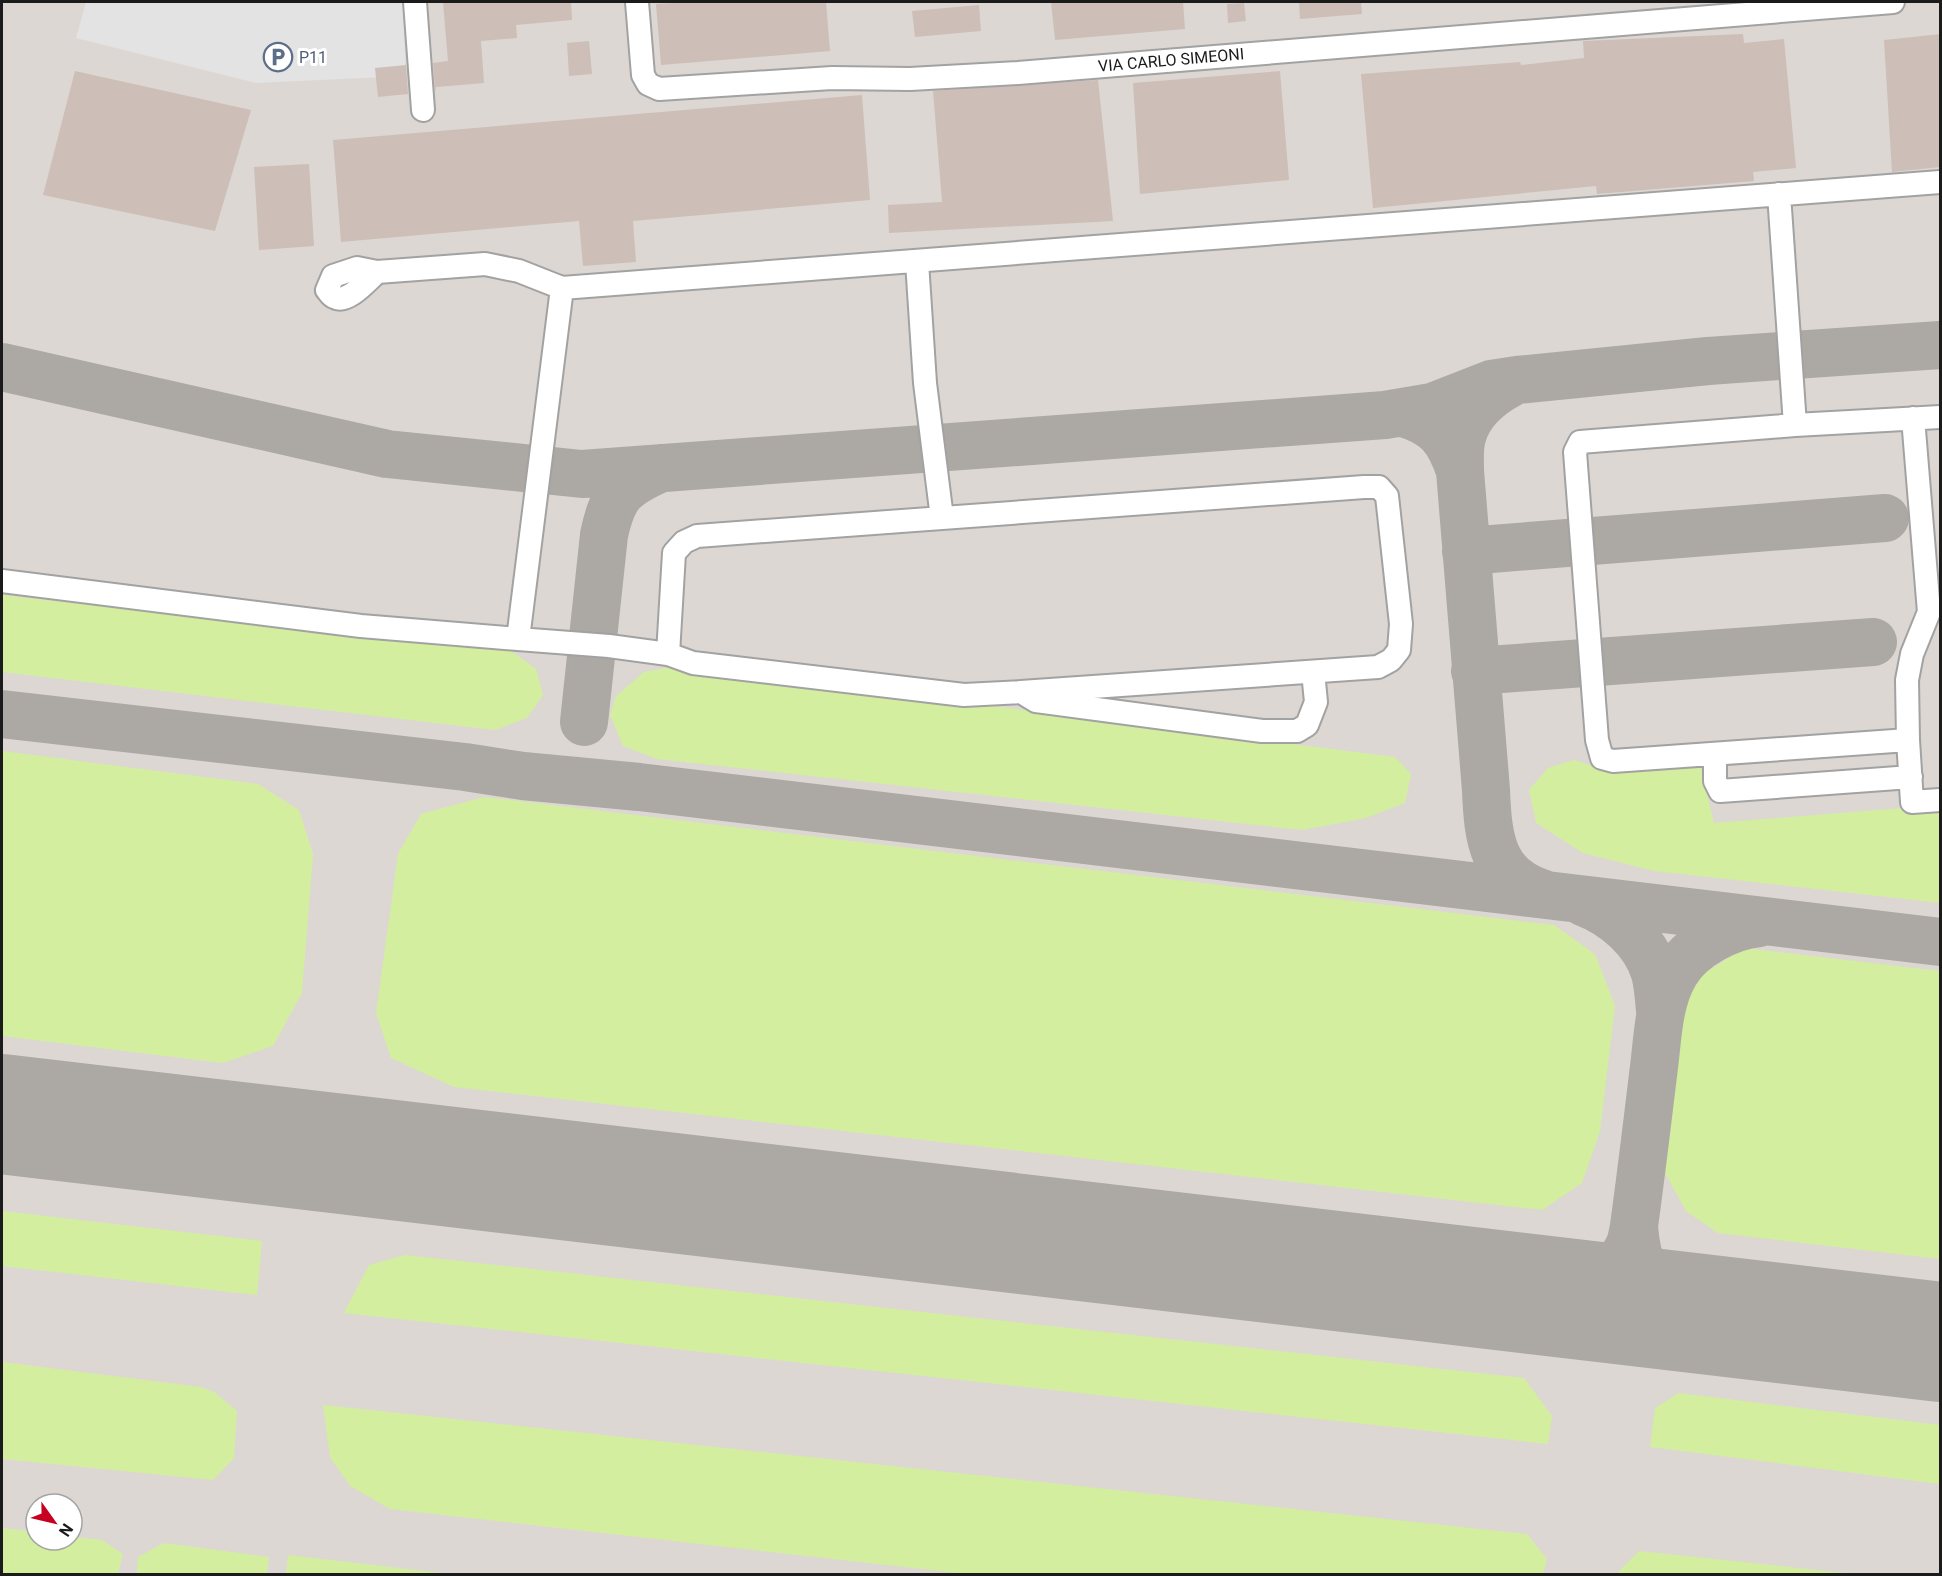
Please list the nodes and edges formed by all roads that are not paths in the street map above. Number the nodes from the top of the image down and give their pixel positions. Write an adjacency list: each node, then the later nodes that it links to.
1 (415, 2): 4 (lane)
2 (637, 2): 3 (lane, VIA CARLO SIMEONI)
3 (1893, 2)
4 (423, 110)
5 (1941, 182): 6 (lane)
6 (1779, 194): 7 (lane); 12 (lane)
7 (917, 262): 9 (lane); 13 (lane)
8 (377, 272): 9 (lane)
9 (562, 288): 15 (lane)
10 (1941, 417): 11 (lane)
11 (1913, 418): 12 (lane); 19 (lane)
12 (1795, 425): 20 (lane)
13 (942, 518): 16 (lane); 17 (lane)
14 (2, 581): 15 (lane)
15 (518, 639): 16 (lane)
16 (668, 654): 18 (lane)
17 (1313, 672): 18 (lane); 18 (lane)
18 (1021, 692)
19 (1908, 740): 20 (lane); 21 (lane)
20 (1714, 754): 21 (lane)
21 (1911, 777): 22 (lane)
22 (1941, 800)

